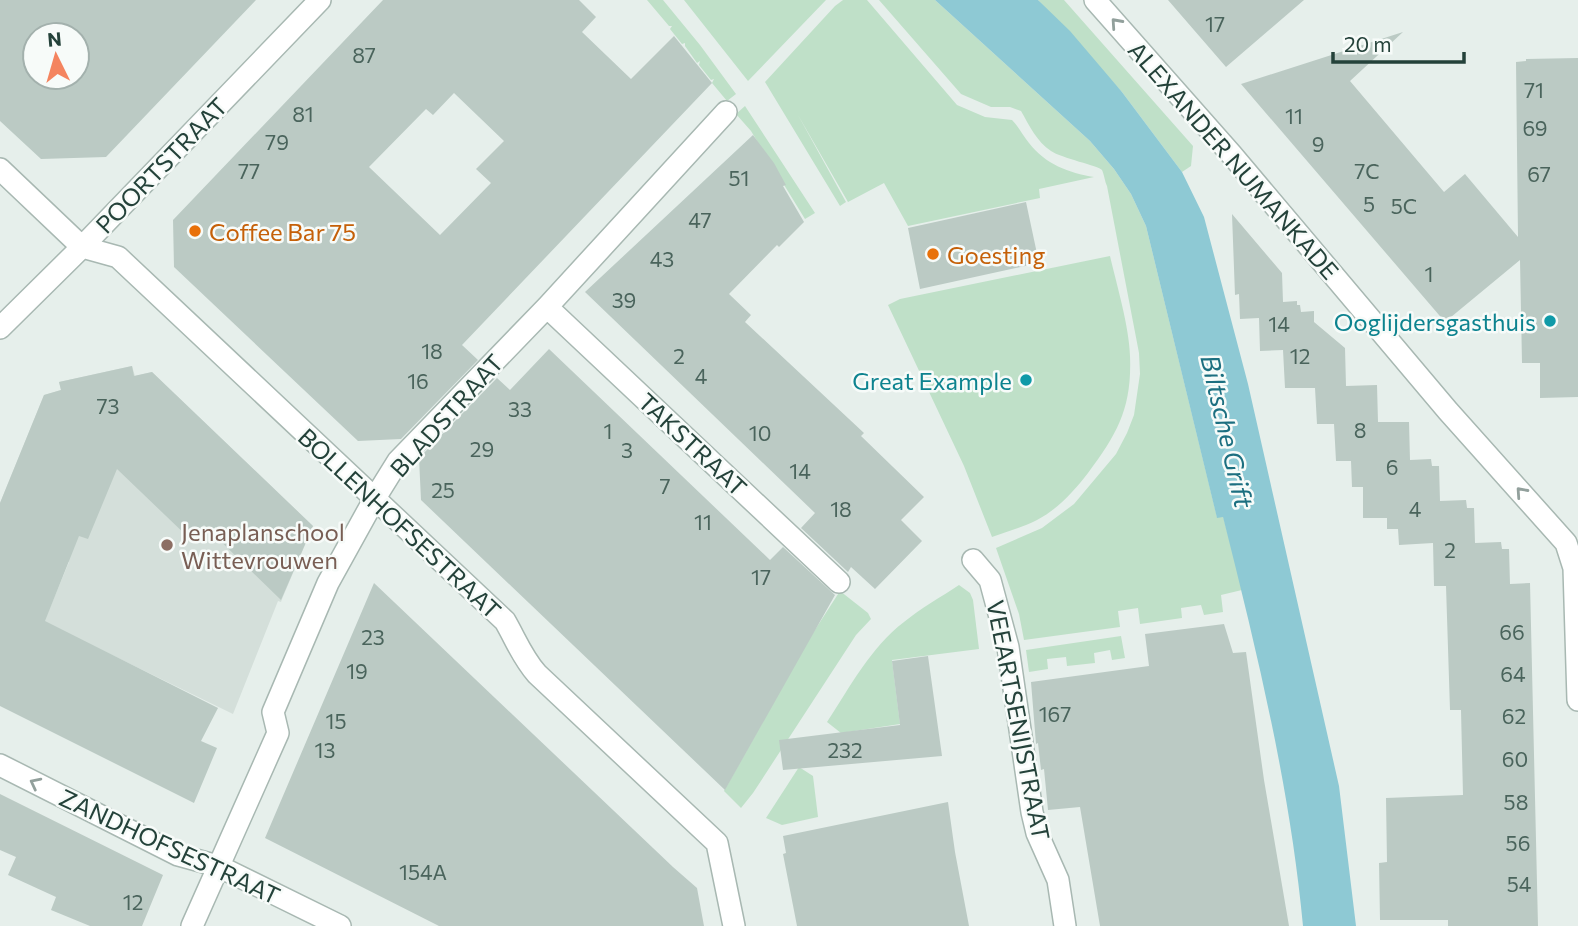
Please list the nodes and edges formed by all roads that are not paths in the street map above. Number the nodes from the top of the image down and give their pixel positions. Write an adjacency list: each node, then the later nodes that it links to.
1 (320, 0): 5 (street, POORTSTRAAT)
2 (1095, 0): 9 (street, ALEXANDER NUMANKADE, one-way to 2)
3 (726, 112): 6 (street, BLADSTRAAT)
4 (0, 169): 5 (street, BOLLENHOFSESTRAAT)
5 (82, 247): 7 (street, POORTSTRAAT); 8 (street, BOLLENHOFSESTRAAT)
6 (547, 307): 8 (street, BLADSTRAAT); 11 (street, TAKSTRAAT)
7 (0, 328)
8 (375, 498): 14 (street, BLADSTRAAT); 17 (street, BOLLENHOFSESTRAAT)
9 (1572, 536): 12 (street)
10 (973, 559): 18 (street, VEEARTSENIJSTRAAT)
11 (839, 582)
12 (1578, 700)
13 (0, 765): 14 (street, ZANDHOFSESTRAAT, one-way to 13)
14 (218, 866): 15 (street, BLADSTRAAT); 16 (street, ZANDHOFSESTRAAT)
15 (192, 926)
16 (340, 926)
17 (734, 926)
18 (1065, 926)

